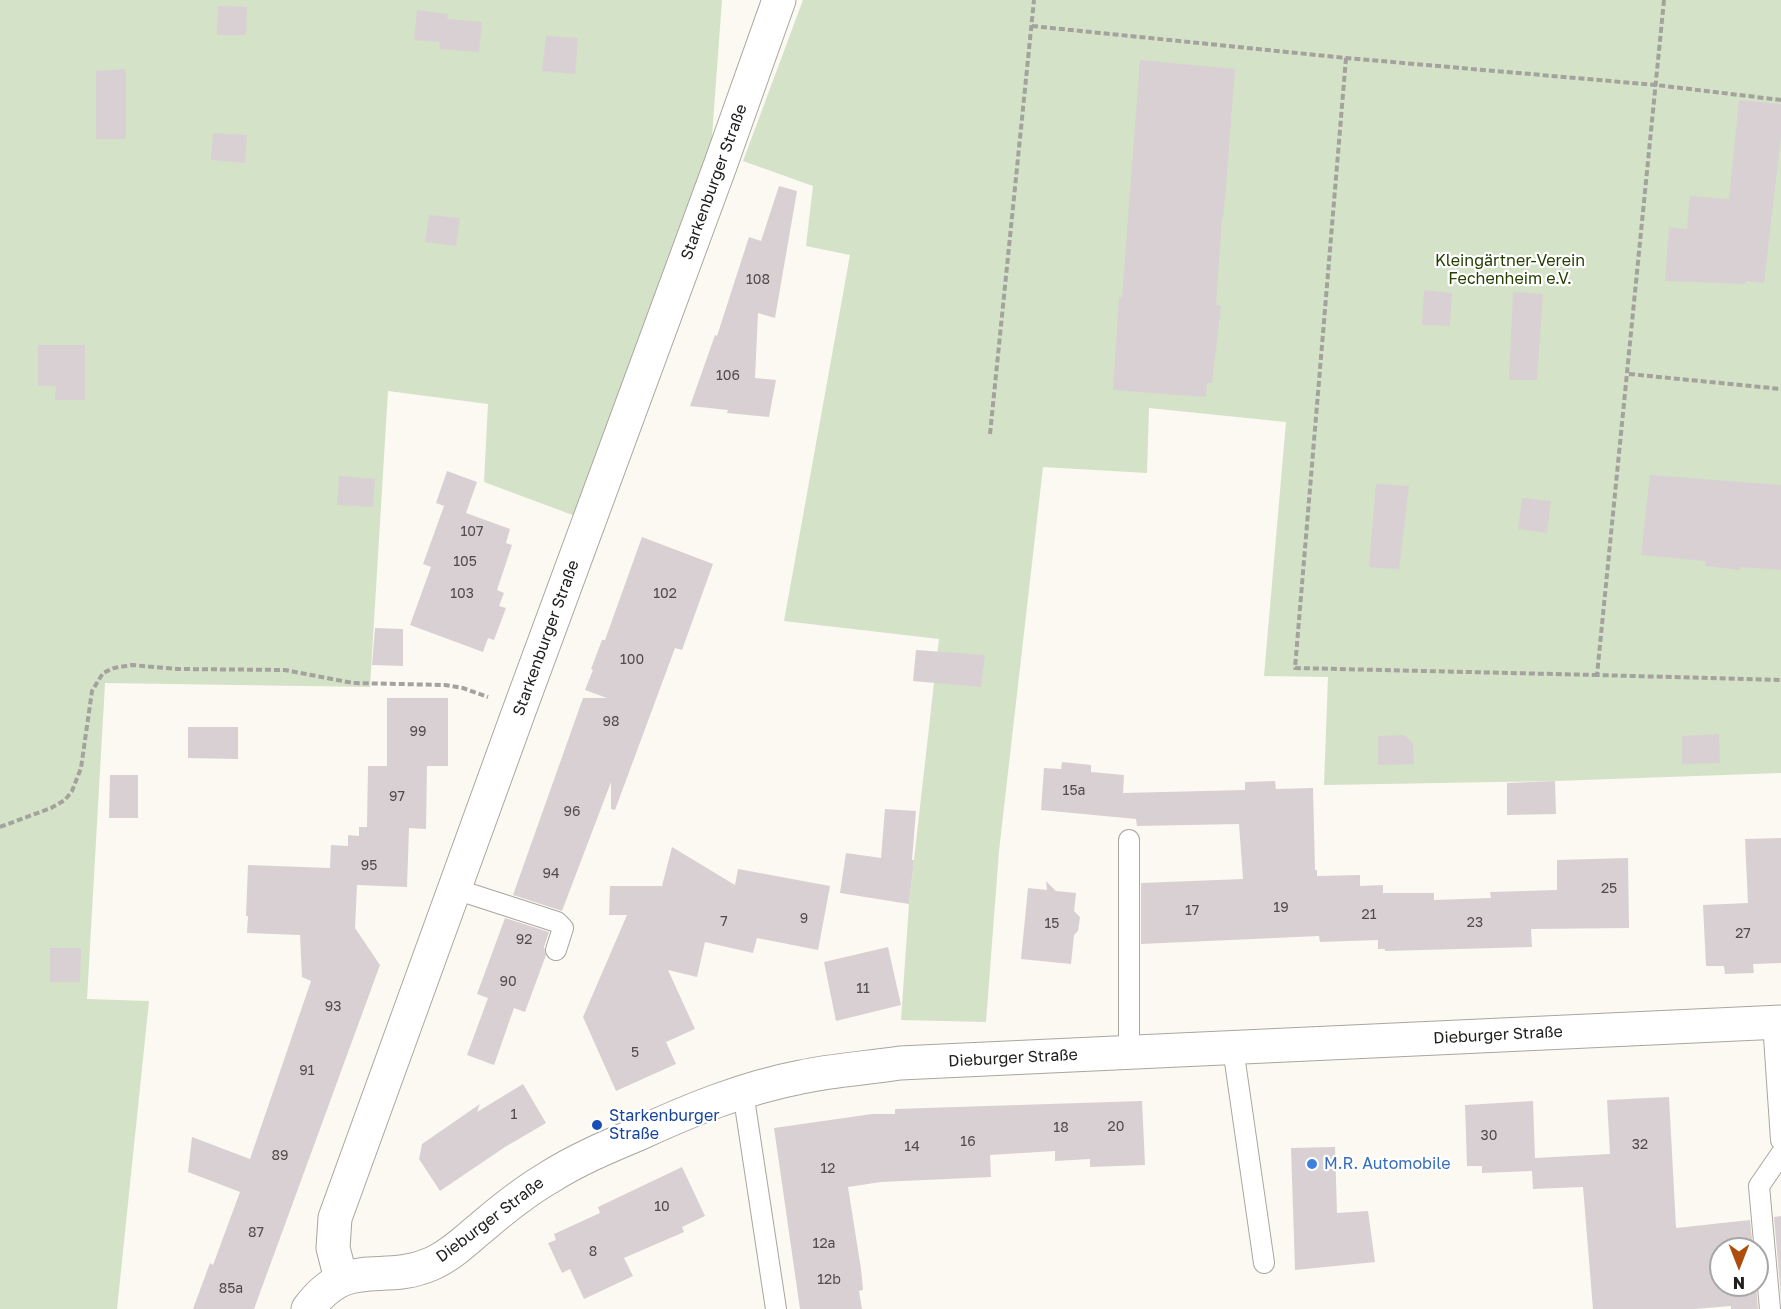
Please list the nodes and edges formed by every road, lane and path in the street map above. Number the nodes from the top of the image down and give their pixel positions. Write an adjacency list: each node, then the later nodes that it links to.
1 (779, 0): 13 (street, Starkenburger Straße)
2 (1034, 0): 4 (path)
3 (1664, 0): 6 (path)
4 (1032, 26): 5 (path); 10 (path)
5 (1346, 58): 6 (path); 11 (path)
6 (1656, 86): 7 (path); 8 (path)
7 (1781, 100)
8 (1629, 374): 9 (path); 11 (path)
9 (1781, 388)
10 (990, 434)
11 (1598, 675): 12 (path)
12 (1781, 680)
13 (519, 711): 14 (path); 16 (street, Starkenburger Straße)
14 (0, 827)
15 (1129, 840): 20 (lane)
16 (455, 889): 17 (lane); 25 (street, Starkenburger Straße)
17 (556, 950)
18 (1777, 1022): 19 (street, Dieburger Straße); 22 (lane)
19 (1233, 1048): 20 (street, Dieburger Straße); 24 (lane)
20 (1130, 1053): 21 (street, Dieburger Straße)
21 (743, 1092): 25 (street, Dieburger Straße); 27 (lane)
22 (1781, 1140)
23 (1781, 1154): 28 (lane)
24 (1264, 1263)
25 (341, 1279): 26 (street, Dieburger Straße)
26 (309, 1309)
27 (776, 1309)
28 (1770, 1309)

